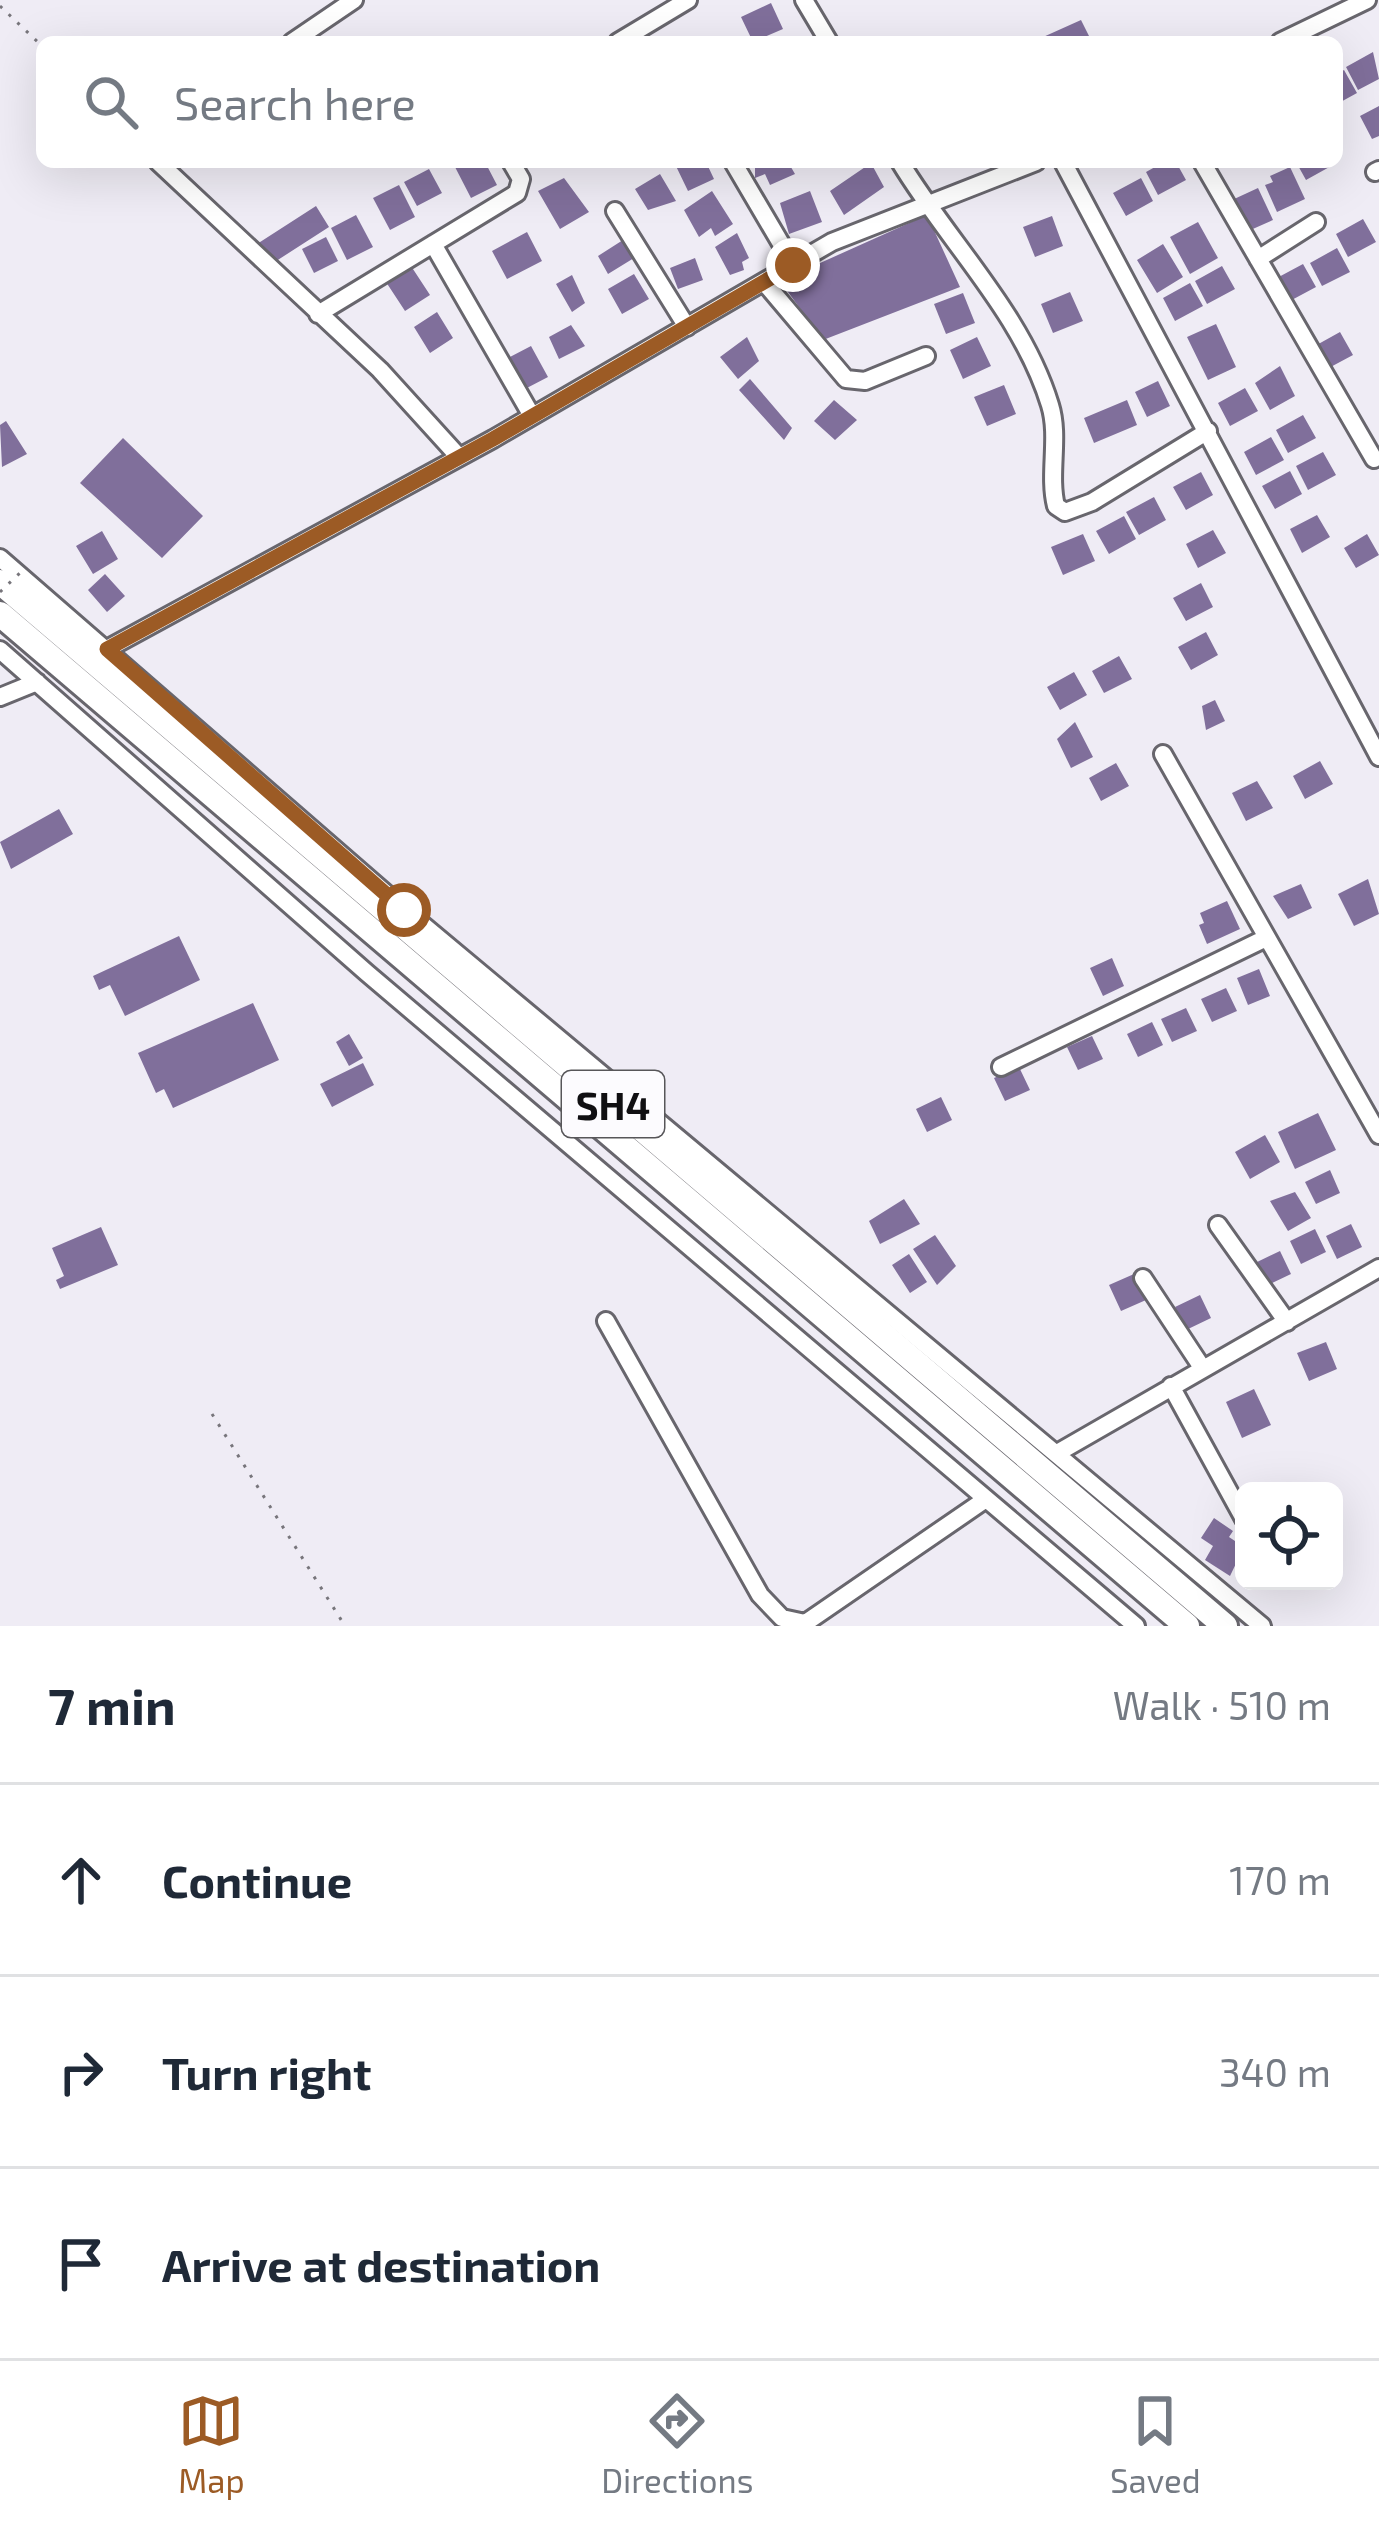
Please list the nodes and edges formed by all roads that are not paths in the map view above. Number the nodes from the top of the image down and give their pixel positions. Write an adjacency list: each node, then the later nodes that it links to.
1 (354, 0): 5 (street)
2 (688, 0): 6 (street)
3 (804, 0): 7 (street)
4 (1367, 0): 8 (street)
5 (301, 36)
6 (628, 36)
7 (825, 36)
8 (1292, 36)
9 (164, 168): 23 (street)
10 (515, 168): 19 (street)
11 (736, 168): 21 (street)
12 (905, 168): 16 (street)
13 (1020, 168): 16 (street)
14 (1066, 168): 27 (street)
15 (1205, 168): 20 (street)
16 (930, 201): 21 (street); 27 (street)
17 (615, 211): 24 (street)
18 (1316, 222): 20 (street)
19 (433, 244): 23 (street); 26 (street)
20 (1258, 259): 29 (street)
21 (793, 265): 22 (street)
22 (764, 282): 24 (street); 25 (street)
23 (318, 314): 28 (street)
24 (688, 327): 26 (street)
25 (926, 356)
26 (532, 416): 28 (street)
27 (1208, 431): 38 (street)
28 (459, 457): 33 (street)
29 (1374, 460)
30 (0, 558): 33 (street)
31 (11, 576): 55 (highway, SH4)
32 (0, 614): 54 (highway, SH4)
33 (107, 649): 49 (street)
34 (0, 650): 35 (street)
35 (37, 682): 36 (street); 50 (street)
36 (0, 697)
37 (1163, 754): 39 (street)
38 (1379, 757)
39 (1264, 939): 40 (street); 41 (street)
40 (1000, 1067)
41 (1379, 1135)
42 (1218, 1226): 46 (street)
43 (1379, 1268): 46 (street)
44 (1143, 1278): 47 (street)
45 (606, 1321): 52 (street)
46 (1287, 1322): 47 (street)
47 (1203, 1369): 48 (street)
48 (1171, 1386): 49 (street); 51 (street)
49 (1059, 1452): 56 (street)
50 (986, 1499): 52 (street); 53 (street)
51 (1235, 1503)
52 (803, 1624)
53 (1136, 1626)
54 (1187, 1626)
55 (1225, 1626)
56 (1262, 1626)

